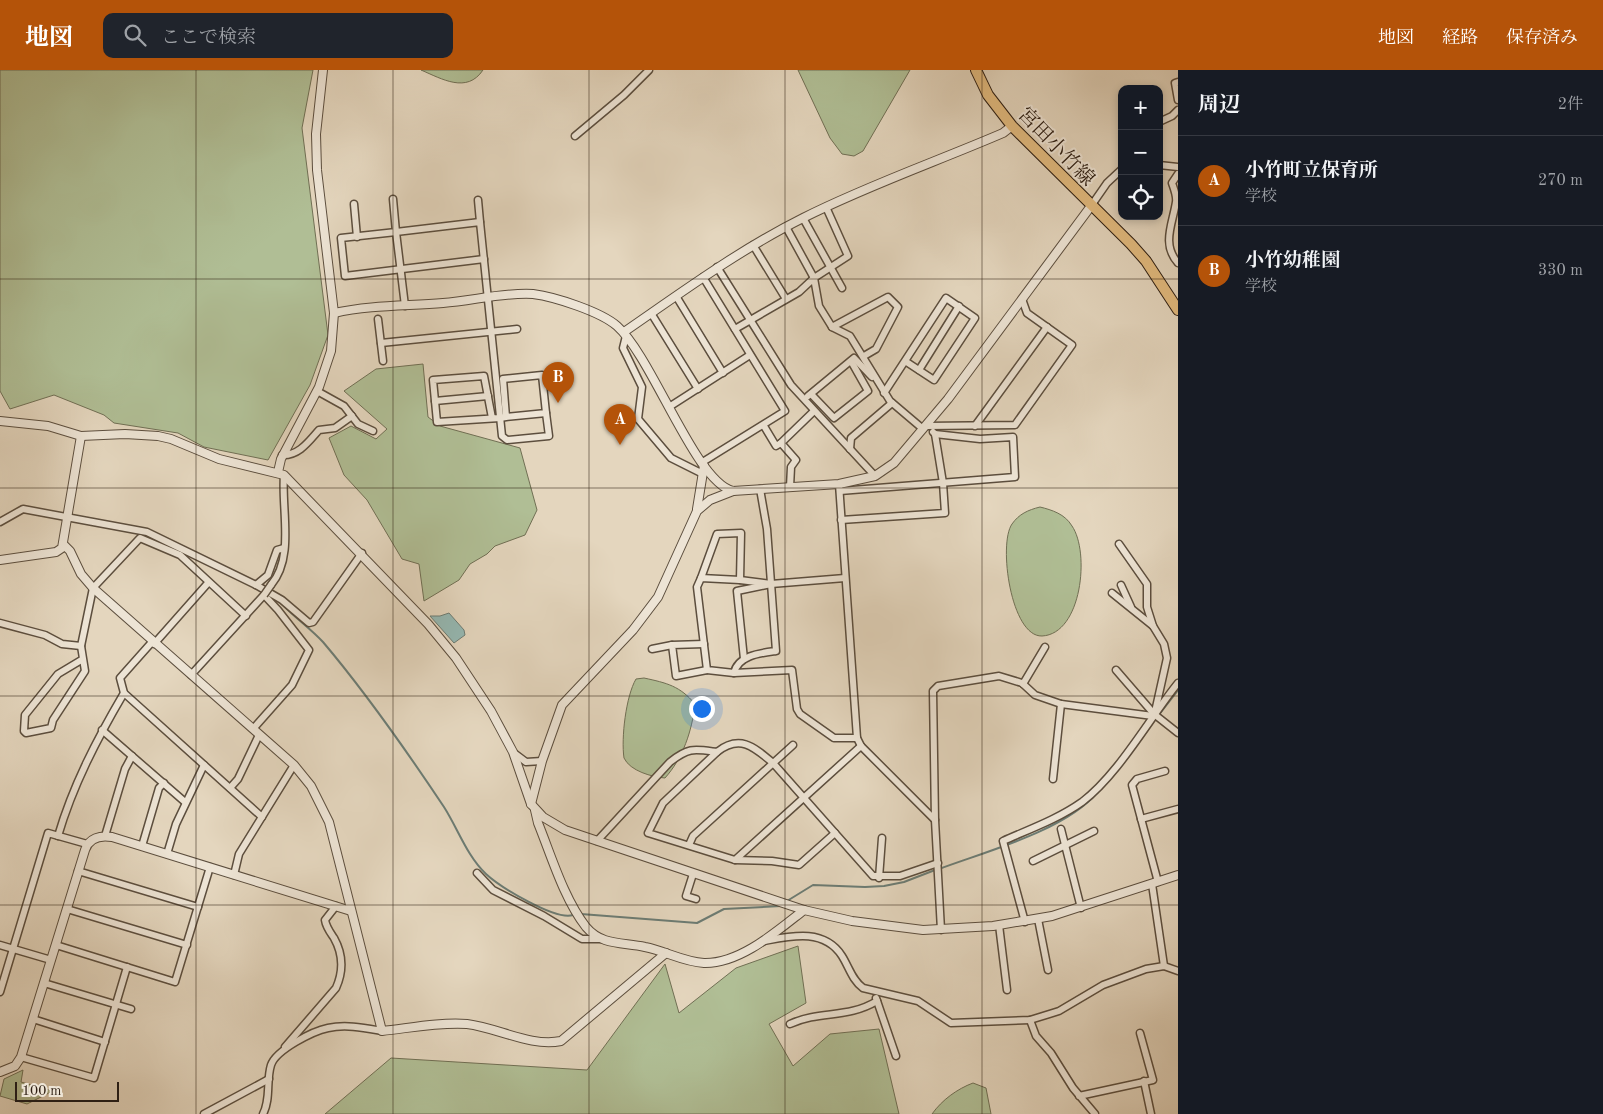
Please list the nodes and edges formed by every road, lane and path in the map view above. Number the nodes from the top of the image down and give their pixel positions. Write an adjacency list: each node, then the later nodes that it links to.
1 (323, 70): 41 (street)
2 (649, 70): 9 (street)
3 (976, 70): 8 (main road, 宮田小竹線)
4 (1178, 82): 5 (street)
5 (1178, 100)
6 (1178, 110): 7 (street)
7 (1163, 120)
8 (1012, 126): 17 (main road, 宮田小竹線); 18 (street)
9 (575, 136)
10 (1163, 166): 11 (street)
11 (1178, 167)
12 (1118, 173): 17 (street)
13 (1178, 174): 25 (street)
14 (393, 199): 22 (street)
15 (478, 200): 20 (street)
16 (354, 204): 23 (street)
17 (1091, 206): 37 (street); 40 (main road, 宮田小竹線)
18 (826, 207): 19 (street); 29 (street)
19 (803, 218): 21 (street); 29 (street)
20 (480, 222): 22 (street); 26 (street)
21 (786, 227): 24 (street); 32 (street)
22 (396, 232): 23 (street); 30 (street)
23 (357, 237): 30 (street)
24 (753, 245): 28 (street); 36 (street)
25 (1175, 250): 27 (street)
26 (484, 259): 30 (street); 35 (street)
27 (1178, 264)
28 (717, 267): 31 (street); 44 (street)
29 (831, 268): 32 (street); 33 (street)
30 (401, 269): 38 (street)
31 (703, 277): 34 (street); 48 (street)
32 (814, 278): 36 (street); 45 (street)
33 (842, 288)
34 (676, 296): 42 (street); 58 (street)
35 (489, 298): 38 (street); 49 (street); 50 (street)
36 (786, 298): 44 (street)
37 (1022, 299): 46 (street); 77 (street)
38 (405, 306): 41 (street)
39 (959, 306): 56 (street); 57 (street); 57 (street)
40 (1178, 310)
41 (334, 313): 61 (street)
42 (651, 313): 50 (street); 60 (street)
43 (378, 319): 51 (street)
44 (749, 319): 48 (street); 65 (street)
45 (832, 327): 53 (street); 53 (street)
46 (1047, 327): 76 (street); 76 (street)
47 (517, 329): 49 (street)
48 (735, 329): 52 (street)
49 (492, 332): 51 (street); 73 (street)
50 (625, 334): 68 (street); 84 (street)
51 (381, 344): 54 (street)
52 (750, 355): 58 (street); 75 (street)
53 (864, 356): 59 (street)
54 (383, 361)
55 (851, 361): 59 (street); 63 (street); 63 (street)
56 (905, 361): 57 (street); 62 (street)
57 (919, 370)
58 (723, 373): 60 (street)
59 (878, 384): 62 (street)
60 (698, 389): 68 (street)
61 (317, 391): 71 (street); 83 (street)
62 (884, 393): 67 (street)
63 (811, 394): 65 (street)
64 (488, 396): 66 (street); 66 (street); 72 (street)
65 (804, 400): 69 (street)
66 (435, 401): 72 (street)
67 (892, 403): 77 (street); 82 (street)
68 (669, 408): 84 (street)
69 (813, 412): 81 (street); 82 (street)
70 (546, 413): 73 (street); 73 (street); 73 (street)
71 (352, 416): 78 (street); 83 (street)
72 (492, 418): 73 (street)
73 (503, 418)
74 (1, 420): 80 (street)
75 (764, 426): 81 (street); 84 (street)
76 (975, 426): 77 (street)
77 (924, 428): 79 (street); 86 (street)
78 (372, 431)
79 (935, 434): 87 (street); 87 (street)
80 (81, 436): 85 (street); 93 (street)
81 (781, 443): 88 (street)
82 (850, 449): 86 (street)
83 (282, 456): 85 (street)
84 (703, 468): 91 (street); 92 (street)
85 (281, 473): 98 (street); 99 (street)
86 (875, 476): 89 (street)
87 (943, 483): 89 (street); 94 (street)
88 (790, 487): 89 (street); 90 (street)
89 (840, 488): 94 (street)
90 (760, 489): 91 (street); 105 (street)
91 (733, 490): 92 (street)
92 (697, 511): 141 (street)
93 (69, 516): 95 (street); 97 (street); 107 (street)
94 (841, 520): 102 (street)
95 (0, 522)
96 (1119, 544): 114 (street)
97 (64, 545): 100 (street); 108 (street)
98 (284, 548): 107 (street); 110 (street, bridge)
99 (362, 554): 107 (street); 138 (street)
100 (0, 560)
101 (701, 578): 103 (street); 103 (street); 116 (street)
102 (845, 578): 105 (street); 135 (street)
103 (740, 580): 105 (street)
104 (208, 583): 108 (street); 112 (street); 115 (street)
105 (771, 584): 122 (street); 122 (street)
106 (1121, 585): 111 (street)
107 (256, 586)
108 (93, 588): 115 (street); 118 (street)
109 (1112, 592): 111 (street)
110 (264, 595): 112 (street); 133 (street)
111 (1131, 608): 114 (street)
112 (246, 616): 126 (street)
113 (0, 623): 118 (street)
114 (1153, 626): 131 (street)
115 (153, 643): 126 (street); 129 (street)
116 (704, 644): 117 (street); 123 (street)
117 (672, 645): 120 (street); 123 (street)
118 (81, 646): 121 (street)
119 (1045, 647): 128 (street)
120 (652, 649)
121 (83, 659): 121 (street)
122 (744, 659): 125 (street)
123 (707, 670): 125 (street)
124 (1116, 670): 131 (street)
125 (734, 673): 135 (street)
126 (191, 675): 133 (street)
127 (1178, 683): 131 (street)
128 (1023, 684): 130 (street); 155 (street)
129 (124, 693): 132 (street); 143 (street)
130 (1061, 704): 131 (street); 146 (street)
131 (1154, 715): 134 (street); 187 (street)
132 (102, 730): 140 (street); 159 (street)
133 (256, 732): 144 (street); 148 (street)
134 (1178, 733)
135 (857, 738): 137 (street)
136 (793, 745): 142 (street)
137 (861, 746): 149 (street); 155 (street)
138 (513, 752): 141 (street); 151 (street)
139 (717, 752): 142 (street); 162 (street); 164 (street)
140 (132, 756): 147 (street); 160 (street)
141 (542, 761): 151 (street)
142 (773, 763): 149 (street); 164 (street)
143 (204, 765): 148 (street); 150 (street)
144 (294, 765): 153 (street); 185 (street)
145 (1165, 770): 154 (street)
146 (1053, 779)
147 (164, 784): 150 (street); 165 (street)
148 (230, 788): 153 (street)
149 (803, 797): 158 (street); 168 (street)
150 (185, 802): 167 (street)
151 (533, 807): 162 (street); 190 (street)
152 (1178, 809): 154 (street)
153 (262, 816): 174 (street)
154 (1141, 819): 178 (street)
155 (935, 820): 170 (street)
156 (1061, 829): 166 (street)
157 (1094, 831): 166 (street)
158 (835, 834): 168 (street); 177 (street)
159 (58, 836): 163 (street); 195 (street)
160 (106, 836): 163 (street); 165 (street)
161 (882, 838): 177 (street)
162 (597, 841): 175 (street)
163 (87, 844): 172 (street)
164 (688, 845): 168 (street)
165 (142, 846): 167 (street)
166 (1065, 846): 169 (street); 183 (street)
167 (168, 854): 171 (street)
168 (735, 860)
169 (1033, 861)
170 (938, 863): 177 (street); 189 (street)
171 (210, 867): 174 (street); 181 (street)
172 (78, 871): 181 (street); 182 (street)
173 (477, 873): 190 (street)
174 (234, 874): 180 (street)
175 (693, 874): 179 (street); 184 (street)
176 (1178, 875): 178 (street)
177 (879, 878)
178 (1155, 883): 183 (street); 198 (street)
179 (696, 899)
180 (336, 906): 185 (street); 215 (street)
181 (198, 907): 194 (street)
182 (67, 908): 193 (street); 194 (street)
183 (1081, 908): 186 (street)
184 (804, 910): 189 (street); 191 (street)
185 (351, 911): 212 (street)
186 (1038, 919): 187 (street); 200 (street)
187 (1025, 922): 188 (street)
188 (999, 926): 189 (street); 203 (street)
189 (941, 930)
190 (600, 939): 196 (street)
191 (760, 942): 196 (street); 205 (street)
192 (0, 944): 195 (street)
193 (56, 945): 197 (street); 199 (street)
194 (187, 945): 199 (street)
195 (13, 949): 197 (street); 204 (street)
196 (666, 953): 212 (street)
197 (51, 960): 202 (street)
198 (1164, 966): 201 (street); 210 (street)
199 (127, 967): 207 (street)
200 (1048, 970)
201 (1178, 971)
202 (44, 983): 207 (street); 209 (street)
203 (1007, 990)
204 (0, 992)
205 (874, 992): 206 (street); 210 (street)
206 (877, 1001): 211 (street); 216 (street)
207 (116, 1005): 208 (street); 214 (street)
208 (131, 1010)
209 (33, 1019): 214 (street); 217 (street)
210 (1030, 1020): 221 (street)
211 (790, 1024)
212 (382, 1030): 215 (street)
213 (1140, 1033): 220 (street)
214 (105, 1042): 217 (street)
215 (283, 1050): 219 (street)
216 (896, 1056)
217 (21, 1057): 218 (street)
218 (0, 1072)
219 (269, 1079): 222 (street); 223 (street)
220 (1144, 1081): 221 (street); 225 (street)
221 (1079, 1096): 224 (street)
222 (204, 1114)
223 (264, 1114)
224 (1095, 1114)
225 (1151, 1114)

